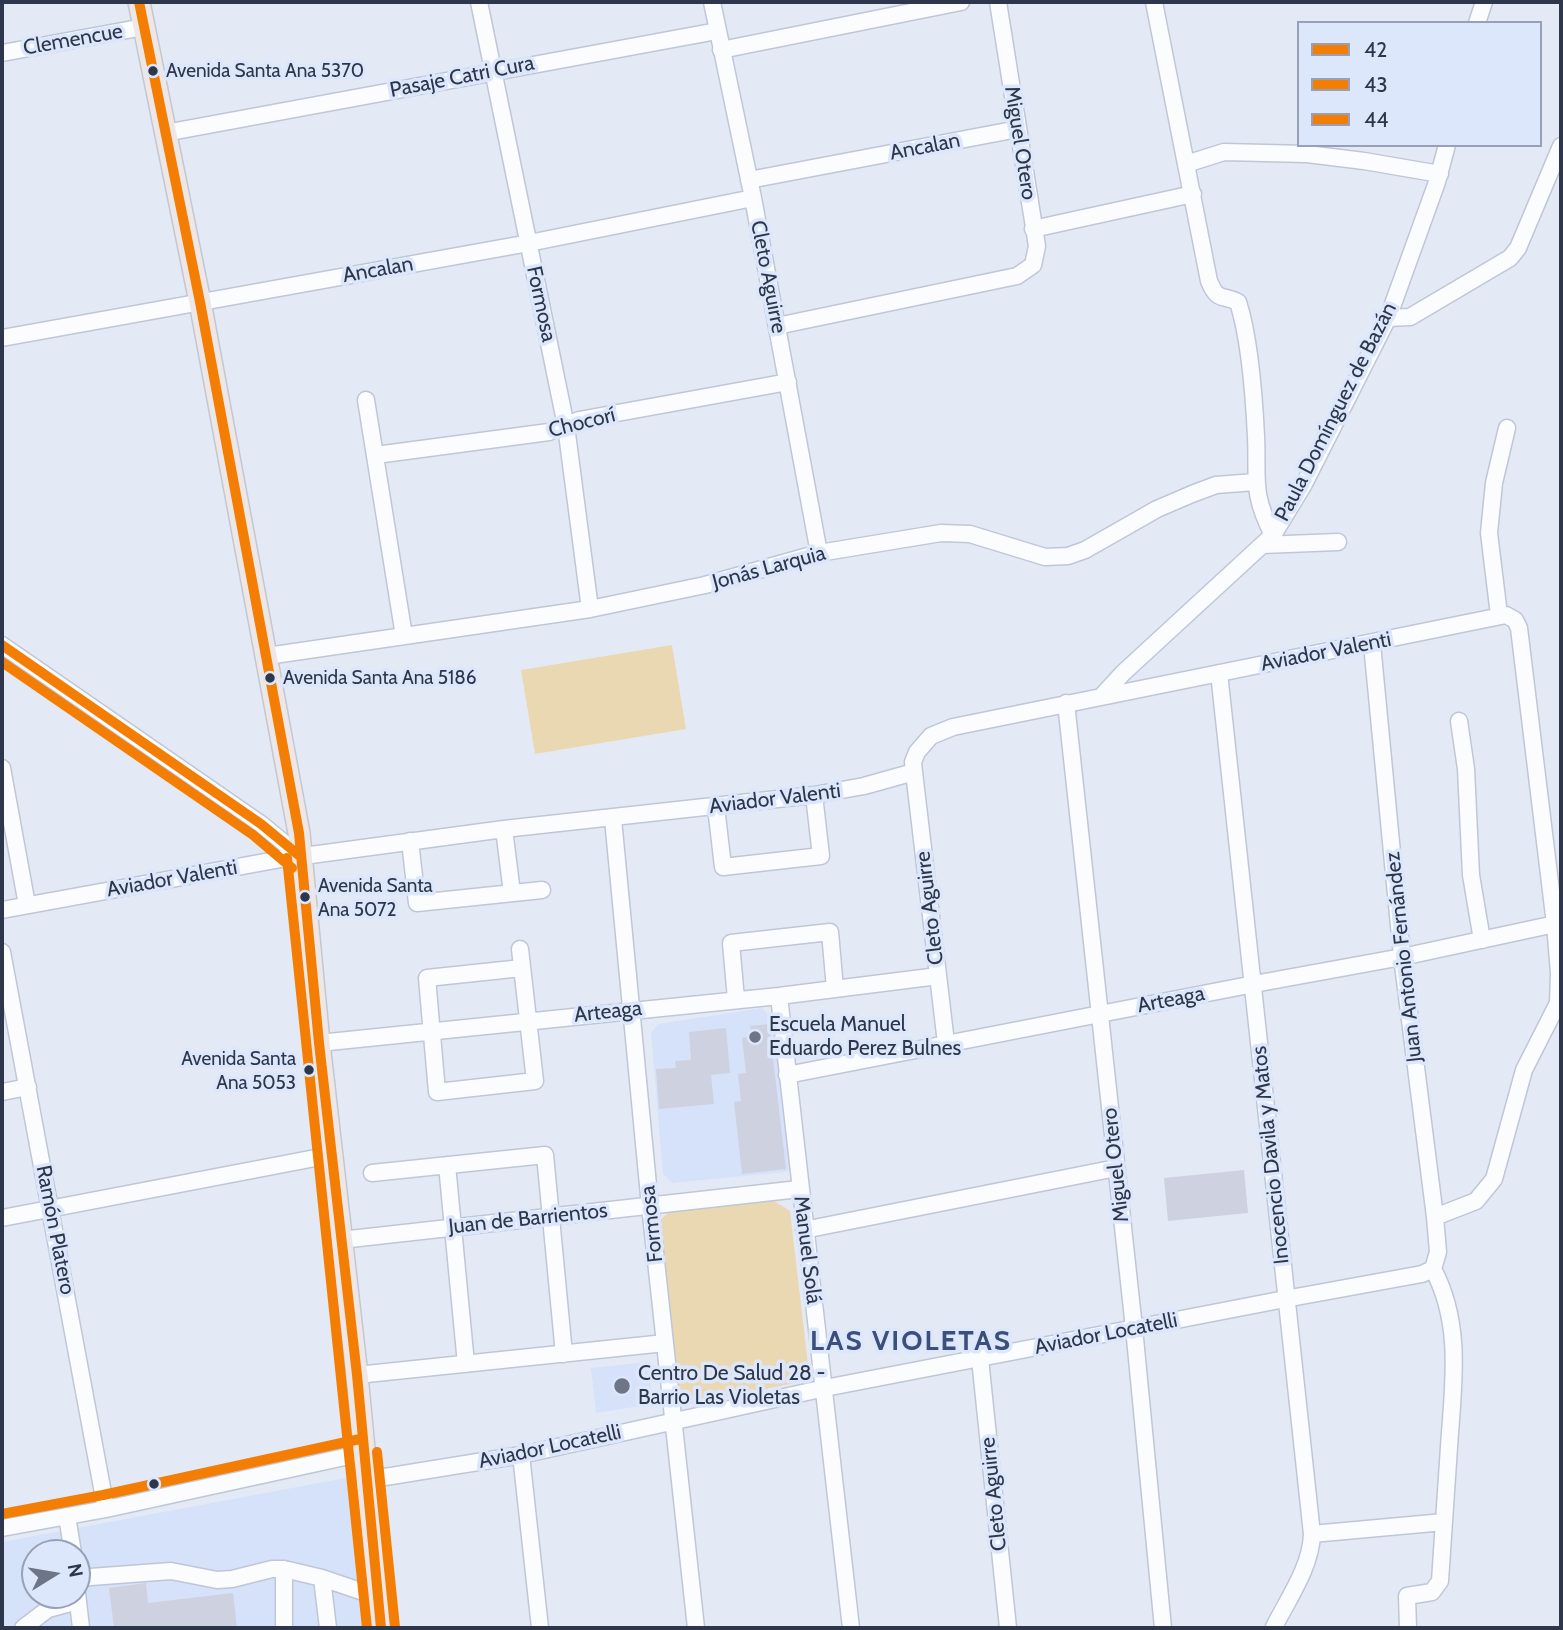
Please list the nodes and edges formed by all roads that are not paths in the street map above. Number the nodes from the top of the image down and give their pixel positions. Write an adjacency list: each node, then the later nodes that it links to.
1 (139, 2): 9 (main road)
2 (479, 2): 13 (street, Formosa)
3 (712, 2): 10 (street, Cleto Aguirre)
4 (961, 2): 11 (street)
5 (998, 2): 14 (street, Miguel Otero)
6 (1154, 2): 19 (street)
7 (1484, 2): 8 (street)
8 (1478, 21)
9 (144, 27): 12 (street, Clemencue); 15 (main road)
10 (717, 31): 11 (street, Cleto Aguirre); 13 (street, Pasaje Catri Cura)
11 (721, 50): 21 (street, Cleto Aguirre)
12 (2, 53)
13 (492, 71): 15 (street, Pasaje Catri Cura); 25 (street, Formosa)
14 (1018, 129): 21 (street, Ancalan); 24 (street, Miguel Otero)
15 (165, 133): 26 (main road)
16 (1561, 146): 27 (street)
17 (1447, 147): 20 (street, Paula Domínguez de Bazán)
18 (1333, 151): 19 (street); 20 (street)
19 (1186, 164): 22 (street)
20 (1440, 174): 27 (street, Paula Domínguez de Bazán)
21 (749, 180): 23 (street, Cleto Aguirre)
22 (1193, 194): 24 (street); 35 (street)
23 (753, 198): 25 (street, Ancalan); 28 (street, Cleto Aguirre)
24 (1033, 229): 28 (street, Miguel Otero)
25 (529, 243): 26 (street, Ancalan); 32 (street, Formosa)
26 (200, 302): 29 (street, Ancalan); 44 (main road)
27 (1388, 318): 36 (street, Paula Domínguez de Bazán)
28 (777, 326): 30 (street, Cleto Aguirre)
29 (2, 338)
30 (788, 382): 32 (street, Chocorí); 38 (street, Cleto Aguirre)
31 (366, 401): 34 (street)
32 (566, 426): 34 (street, Chocorí); 39 (street, Formosa)
33 (1507, 428): 40 (street)
34 (376, 455): 41 (street)
35 (1255, 482): 36 (street); 38 (street, Jonás Larquia)
36 (1268, 540): 37 (street); 46 (street, Paula Domínguez de Bazán)
37 (1338, 542)
38 (820, 553): 39 (street, Jonás Larquia)
39 (590, 609): 41 (street, Jonás Larquia)
40 (1499, 615): 42 (street, Aviador Valenti); 61 (street)
41 (404, 636): 44 (street, Jonás Larquia)
42 (1372, 644): 45 (street, Aviador Valenti); 65 (street, Juan Antonio Fernández)
43 (2, 645): 56 (street)
44 (267, 656): 56 (main road)
45 (1219, 673): 46 (street, Aviador Valenti); 68 (street, Inocencio Davila y Matos)
46 (1102, 696): 47 (street, Aviador Valenti)
47 (1066, 703): 50 (street, Aviador Valenti); 73 (street, Miguel Otero)
48 (1459, 722): 62 (street)
49 (2, 768): 59 (street)
50 (914, 772): 51 (street, Aviador Valenti); 67 (street, Cleto Aguirre)
51 (814, 795): 52 (street, Aviador Valenti); 52 (street)
52 (716, 807): 53 (street, Aviador Valenti)
53 (613, 819): 54 (street, Aviador Valenti); 72 (street, Formosa)
54 (504, 829): 55 (street, Aviador Valenti); 58 (street)
55 (410, 841): 56 (street, Aviador Valenti); 58 (street)
56 (301, 857): 59 (street, Aviador Valenti); 76 (main road)
57 (542, 890): 58 (street)
58 (512, 893)
59 (27, 905): 60 (street, Aviador Valenti)
60 (2, 910)
61 (1555, 924): 62 (street, Arteaga); 89 (street)
62 (1482, 940): 65 (street, Arteaga)
63 (520, 949): 66 (street)
64 (2, 952): 79 (street, Ramón Platero)
65 (1402, 957): 68 (street, Arteaga); 89 (street, Juan Antonio Fernández)
66 (523, 968): 74 (street); 75 (street)
67 (938, 976): 69 (street, Arteaga); 77 (street, Cleto Aguirre)
68 (1254, 984): 73 (street, Arteaga); 95 (street, Inocencio Davila y Matos)
69 (835, 989): 70 (street, Arteaga); 71 (street)
70 (779, 996): 71 (street, Arteaga); 78 (street, Manuel Solá)
71 (736, 999): 72 (street, Arteaga)
72 (631, 1010): 74 (street, Arteaga); 86 (street, Formosa)
73 (1100, 1014): 77 (street, Arteaga); 83 (street, Miguel Otero)
74 (528, 1021): 75 (street, Arteaga); 75 (street)
75 (430, 1031): 76 (street, Arteaga)
76 (319, 1043): 81 (main road)
77 (946, 1043): 78 (street, Arteaga)
78 (788, 1075): 85 (street, Manuel Solá)
79 (28, 1087): 80 (street); 87 (street, Ramón Platero)
80 (2, 1092)
81 (331, 1155): 87 (street); 93 (main road)
82 (447, 1165): 84 (street); 88 (street); 91 (street)
83 (1116, 1168): 92 (street); 96 (street, Miguel Otero)
84 (372, 1173)
85 (799, 1189): 86 (street, Juan de Barrientos); 92 (street, Manuel Solá)
86 (650, 1206): 88 (street, Juan de Barrientos); 97 (street, Formosa)
87 (51, 1209): 90 (street); 107 (street, Ramón Platero)
88 (551, 1217): 91 (street, Juan de Barrientos); 98 (street)
89 (1435, 1217): 94 (street, Juan Antonio Fernández)
90 (2, 1218)
91 (453, 1227): 93 (street, Juan de Barrientos); 100 (street)
92 (804, 1230): 102 (street, Manuel Solá)
93 (341, 1240): 101 (main road)
94 (1433, 1269): 95 (street, Aviador Locatelli); 109 (street)
95 (1285, 1299): 96 (street, Aviador Locatelli); 111 (street, Inocencio Davila y Matos)
96 (1135, 1328): 99 (street, Aviador Locatelli); 128 (street, Miguel Otero)
97 (665, 1343): 98 (street); 103 (street, Formosa)
98 (564, 1354): 100 (street)
99 (980, 1359): 102 (street, Aviador Locatelli); 127 (street, Cleto Aguirre)
100 (466, 1364): 101 (street)
101 (356, 1375): 104 (main road)
102 (825, 1388): 103 (street, Aviador Locatelli); 126 (street, Manuel Solá)
103 (674, 1420): 105 (street, Aviador Locatelli); 125 (street, Formosa)
104 (363, 1453): 106 (main road); 107 (street)
105 (521, 1455): 106 (street, Aviador Locatelli); 124 (street)
106 (366, 1476): 116 (main road)
107 (106, 1509): 108 (street)
108 (67, 1516): 110 (street); 112 (street)
109 (1444, 1522): 111 (street); 131 (street)
110 (2, 1528)
111 (1312, 1534): 130 (street, Inocencio Davila y Matos)
112 (71, 1539)
113 (284, 1569): 114 (street); 115 (street); 121 (street)
114 (91, 1577)
115 (322, 1578): 116 (street); 122 (street)
116 (379, 1597): 123 (main road)
117 (48, 1609): 119 (street)
118 (79, 1609): 120 (street)
119 (23, 1628)
120 (81, 1628)
121 (284, 1628)
122 (327, 1628)
123 (381, 1628)
124 (540, 1628)
125 (696, 1628)
126 (851, 1628)
127 (1008, 1628)
128 (1163, 1628)
129 (1264, 1628): 130 (street)
130 (1275, 1628)
131 (1408, 1628)

